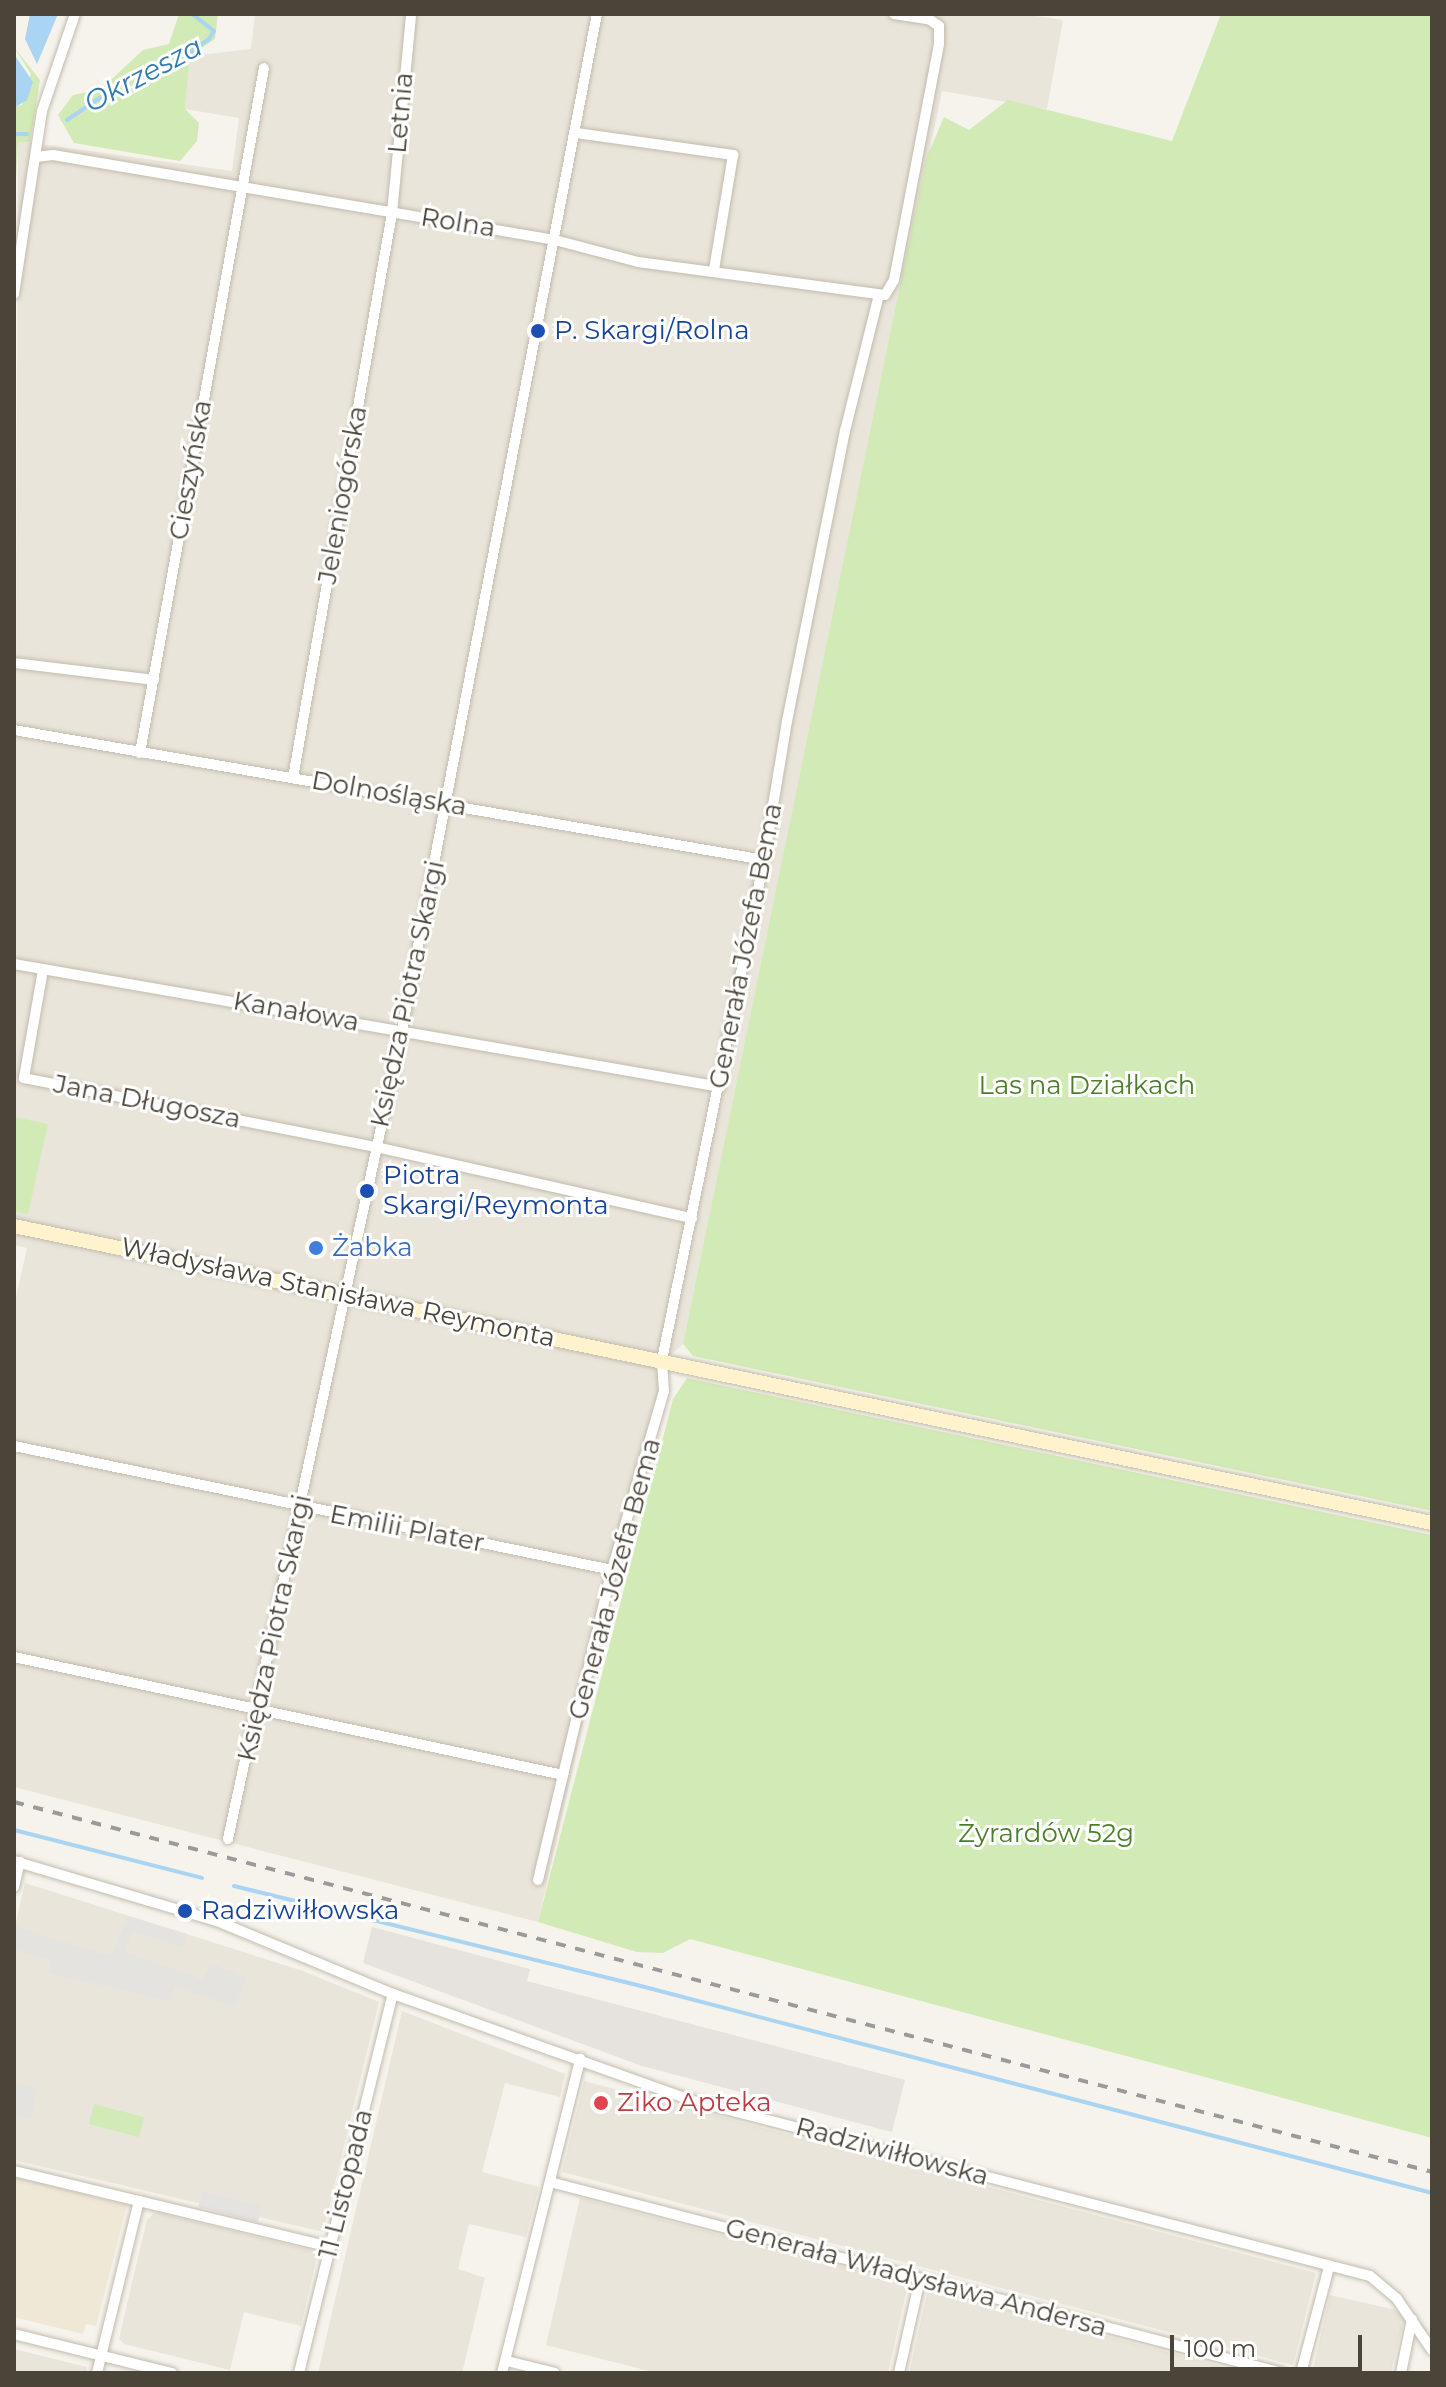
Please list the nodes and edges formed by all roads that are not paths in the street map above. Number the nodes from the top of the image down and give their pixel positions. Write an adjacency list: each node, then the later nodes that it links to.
1 (75, 14): 8 (street)
2 (411, 14): 10 (street, Letnia)
3 (597, 14): 7 (street, Księdza Piotra Skargi)
4 (894, 14): 5 (street)
5 (930, 17): 14 (street, Generała Józefa Bema)
6 (264, 68): 9 (street, Cieszyńska)
7 (576, 133): 11 (street, Księdza Piotra Skargi); 12 (street)
8 (36, 157): 9 (street, Rolna); 13 (street)
9 (241, 188): 10 (street, Rolna); 16 (street, Cieszyńska)
10 (392, 213): 11 (street, Rolna); 19 (street, Jeleniogórska)
11 (555, 240): 12 (street, Rolna); 20 (street, Księdza Piotra Skargi)
12 (714, 270): 14 (street, Rolna)
13 (14, 294)
14 (879, 295): 21 (street, Generała Józefa Bema)
15 (14, 663): 16 (street)
16 (154, 680): 18 (street, Cieszyńska)
17 (14, 730): 18 (street, Dolnośląska)
18 (140, 753): 19 (street, Dolnośląska)
19 (293, 778): 20 (street, Dolnośląska)
20 (447, 804): 21 (street, Dolnośląska); 24 (street, Księdza Piotra Skargi)
21 (764, 860): 25 (street, Generała Józefa Bema)
22 (14, 964): 23 (street, Kanałowa)
23 (43, 970): 24 (street, Kanałowa); 26 (street, Jana Długosza)
24 (402, 1030): 25 (street, Kanałowa); 26 (street, Księdza Piotra Skargi)
25 (720, 1087): 27 (street, Generała Józefa Bema)
26 (376, 1147): 27 (street); 29 (street, Księdza Piotra Skargi)
27 (692, 1218): 30 (street, Generała Józefa Bema)
28 (14, 1226): 29 (main road, Władysława Stanisława Reymonta)
29 (346, 1295): 30 (main road, Władysława Stanisława Reymonta); 32 (street, Księdza Piotra Skargi)
30 (662, 1360): 33 (main road, Władysława Stanisława Reymonta); 34 (street, Generała Józefa Bema)
31 (14, 1446): 32 (street, Emilii Plater)
32 (301, 1507): 34 (street, Emilii Plater); 36 (street, Księdza Piotra Skargi)
33 (1432, 1523)
34 (612, 1570): 37 (street, Generała Józefa Bema)
35 (14, 1657): 36 (street)
36 (258, 1708): 37 (street); 38 (street, Księdza Piotra Skargi)
37 (563, 1775): 40 (street, Generała Józefa Bema)
38 (228, 1839)
39 (17, 1862): 41 (street); 42 (street, Radziwiłłowska)
40 (538, 1880)
41 (14, 1887)
42 (393, 1994): 43 (street, Radziwiłłowska); 47 (street, 11 Listopada)
43 (580, 2059): 45 (street); 48 (street, Radziwiłłowska)
44 (14, 2171): 46 (street)
45 (550, 2182): 49 (street, Generała Władysława Andersa); 54 (street)
46 (139, 2201): 47 (street); 53 (street)
47 (330, 2247): 57 (street, 11 Listopada)
48 (1329, 2267): 50 (street, Radziwiłłowska); 62 (street)
49 (920, 2279): 60 (street); 61 (street, Generała Władysława Andersa)
50 (1412, 2319): 52 (street, Radziwiłłowska); 63 (street)
51 (14, 2334): 53 (street)
52 (1432, 2350)
53 (102, 2355): 55 (street); 56 (street)
54 (507, 2361): 58 (street); 59 (street)
55 (97, 2373)
56 (172, 2373)
57 (299, 2373)
58 (502, 2373)
59 (555, 2373)
60 (899, 2373)
61 (1282, 2373)
62 (1301, 2373)
63 (1401, 2373)

